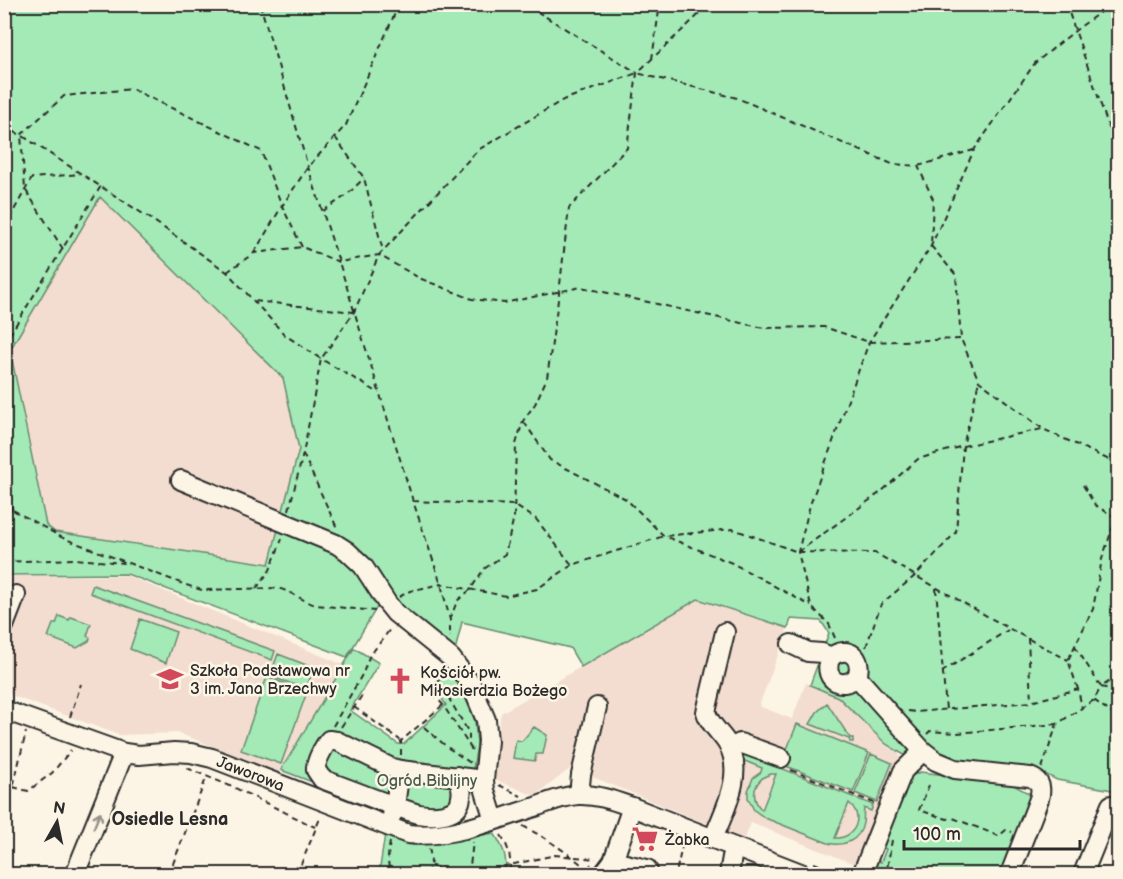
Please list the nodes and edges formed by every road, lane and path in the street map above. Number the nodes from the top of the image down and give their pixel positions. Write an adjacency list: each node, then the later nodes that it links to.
1 (260, 4): 18 (path)
2 (399, 4): 15 (path)
3 (518, 4): 9 (path)
4 (532, 4): 9 (path)
5 (660, 4): 11 (path)
6 (710, 4): 11 (path)
7 (1066, 4): 10 (path)
8 (1111, 4): 10 (path)
9 (528, 6): 12 (path)
10 (1076, 30): 16 (path); 17 (path)
11 (652, 59): 12 (path)
12 (637, 73): 19 (path); 30 (path); 35 (path)
13 (4, 127): 14 (path)
14 (21, 135): 20 (path); 23 (path); 24 (path)
15 (335, 137): 18 (path); 21 (path)
16 (975, 150): 19 (path); 27 (path)
17 (1119, 154)
18 (308, 166): 24 (path); 25 (path)
19 (918, 166): 27 (path)
20 (82, 174): 22 (path); 23 (path)
21 (364, 178): 25 (path); 30 (path)
22 (100, 186): 29 (path); 34 (path)
23 (25, 189): 26 (path); 29 (path)
24 (282, 206): 28 (path); 31 (path)
25 (323, 212): 33 (path)
26 (4, 228)
27 (931, 246): 38 (path); 39 (path)
28 (302, 247): 31 (path); 33 (path)
29 (63, 249): 40 (path)
30 (383, 250): 32 (path)
31 (254, 253): 34 (path)
32 (379, 255): 33 (path); 35 (path); 37 (path)
33 (339, 262): 37 (path)
34 (227, 272): 36 (path)
35 (559, 292): 39 (path); 44 (path)
36 (253, 301): 37 (path); 41 (path)
37 (354, 312): 41 (path); 43 (path)
38 (961, 339): 39 (path); 42 (path)
39 (869, 342): 62 (path)
40 (4, 344)
41 (321, 359): 43 (path); 48 (path)
42 (979, 381): 45 (path); 47 (path)
43 (379, 393): 52 (path)
44 (523, 421): 54 (path); 61 (path)
45 (1043, 429): 47 (path); 49 (path)
46 (4, 443): 55 (path)
47 (963, 446): 62 (path); 66 (path)
48 (303, 454): 59 (path); 60 (path)
49 (1119, 464)
50 (181, 480): 59 (street)
51 (1083, 485): 57 (path)
52 (413, 501): 54 (path); 67 (path)
53 (4, 505): 55 (path)
54 (514, 505): 65 (path); 70 (path)
55 (12, 509): 58 (path); 64 (path)
56 (1119, 512): 57 (path)
57 (1117, 518): 80 (path)
58 (4, 519)
59 (283, 522): 69 (path); 73 (street)
60 (337, 530)
61 (664, 536): 62 (path); 65 (path); 72 (path)
62 (798, 552): 66 (path); 72 (path)
63 (4, 562): 64 (path)
64 (129, 564): 69 (path)
65 (572, 565): 70 (path)
66 (916, 575): 68 (path); 84 (path)
67 (441, 584): 70 (path); 73 (path); 74 (path)
68 (936, 588): 76 (path); 85 (path)
69 (256, 589): 73 (path)
70 (470, 590): 74 (path)
71 (16, 595): 75 (street)
72 (811, 606): 81 (path)
73 (391, 614): 82 (street); 109 (path)
74 (450, 620): 82 (path)
75 (4, 626)
76 (1010, 629): 78 (path); 85 (path)
77 (725, 632): 112 (street)
78 (1028, 638): 83 (path); 95 (path)
79 (791, 644): 81 (street)
80 (1075, 646): 83 (path); 89 (path)
81 (834, 655): 84 (street); 84 (street)
82 (451, 658): 122 (street)
83 (1068, 660): 90 (path)
84 (858, 670): 100 (street)
85 (942, 672): 102 (path)
86 (1119, 676): 89 (path)
87 (437, 678): 111 (path)
88 (81, 684): 104 (path)
89 (1101, 687): 91 (path); 94 (path)
90 (1078, 689): 95 (path); 99 (path)
91 (1119, 691)
92 (433, 693): 96 (path)
93 (363, 694): 97 (path)
94 (1094, 700): 99 (path); 103 (path)
95 (1032, 702): 102 (path)
96 (443, 705): 108 (path); 110 (path)
97 (354, 707): 109 (path); 110 (path)
98 (597, 707): 126 (street)
99 (1082, 708): 105 (path)
100 (884, 709): 102 (path); 113 (street)
101 (4, 710): 115 (street, Jaworowa)
102 (946, 710)
103 (1119, 718)
104 (69, 720)
105 (1057, 724): 113 (path); 123 (path)
106 (27, 726): 125 (path)
107 (424, 727): 122 (path)
108 (465, 739)
109 (329, 740): 117 (street); 129 (street)
110 (401, 741): 117 (path)
111 (469, 745)
112 (730, 748): 116 (street); 142 (street)
113 (920, 748): 123 (street); 163 (street)
114 (79, 749): 125 (path)
115 (124, 753): 137 (street, Jaworowa); 152 (street, one-way to 115)
116 (780, 759): 131 (path)
117 (401, 767): 120 (street); 129 (street)
118 (187, 768): 121 (path)
119 (208, 771): 121 (path)
120 (457, 776): 122 (street); 129 (street)
121 (207, 777): 136 (path); 153 (path)
122 (481, 779): 127 (path); 133 (street)
123 (1039, 783): 165 (street)
124 (929, 785): 138 (path)
125 (13, 787): 135 (path)
126 (579, 795): 130 (street, Jaworowa); 133 (street, Jaworowa)
127 (529, 800)
128 (1111, 805): 166 (street)
129 (395, 806): 137 (street)
130 (632, 807): 142 (street, Jaworowa); 148 (street)
131 (874, 809)
132 (324, 810): 136 (path)
133 (494, 820): 137 (street, Jaworowa); 146 (path)
134 (515, 822): 145 (path)
135 (4, 826)
136 (315, 827): 154 (path)
137 (389, 831): 155 (path)
138 (1012, 832)
139 (474, 835): 157 (path)
140 (685, 836): 160 (path)
141 (893, 837): 164 (path)
142 (713, 839): 144 (street, Jaworowa)
143 (429, 843): 147 (path)
144 (735, 848): 149 (street, Jaworowa); 161 (street)
145 (572, 856): 146 (path); 148 (path); 148 (path)
146 (511, 865): 157 (path); 158 (path)
147 (431, 866): 156 (path); 157 (path)
148 (601, 868): 159 (street)
149 (807, 868): 162 (path)
150 (4, 870): 151 (path)
151 (12, 874)
152 (75, 874)
153 (170, 874)
154 (297, 874)
155 (392, 874)
156 (426, 874)
157 (469, 874)
158 (509, 874)
159 (649, 874)
160 (683, 874)
161 (729, 874)
162 (842, 874)
163 (862, 874)
164 (902, 874)
165 (1010, 874)
166 (1083, 874)

